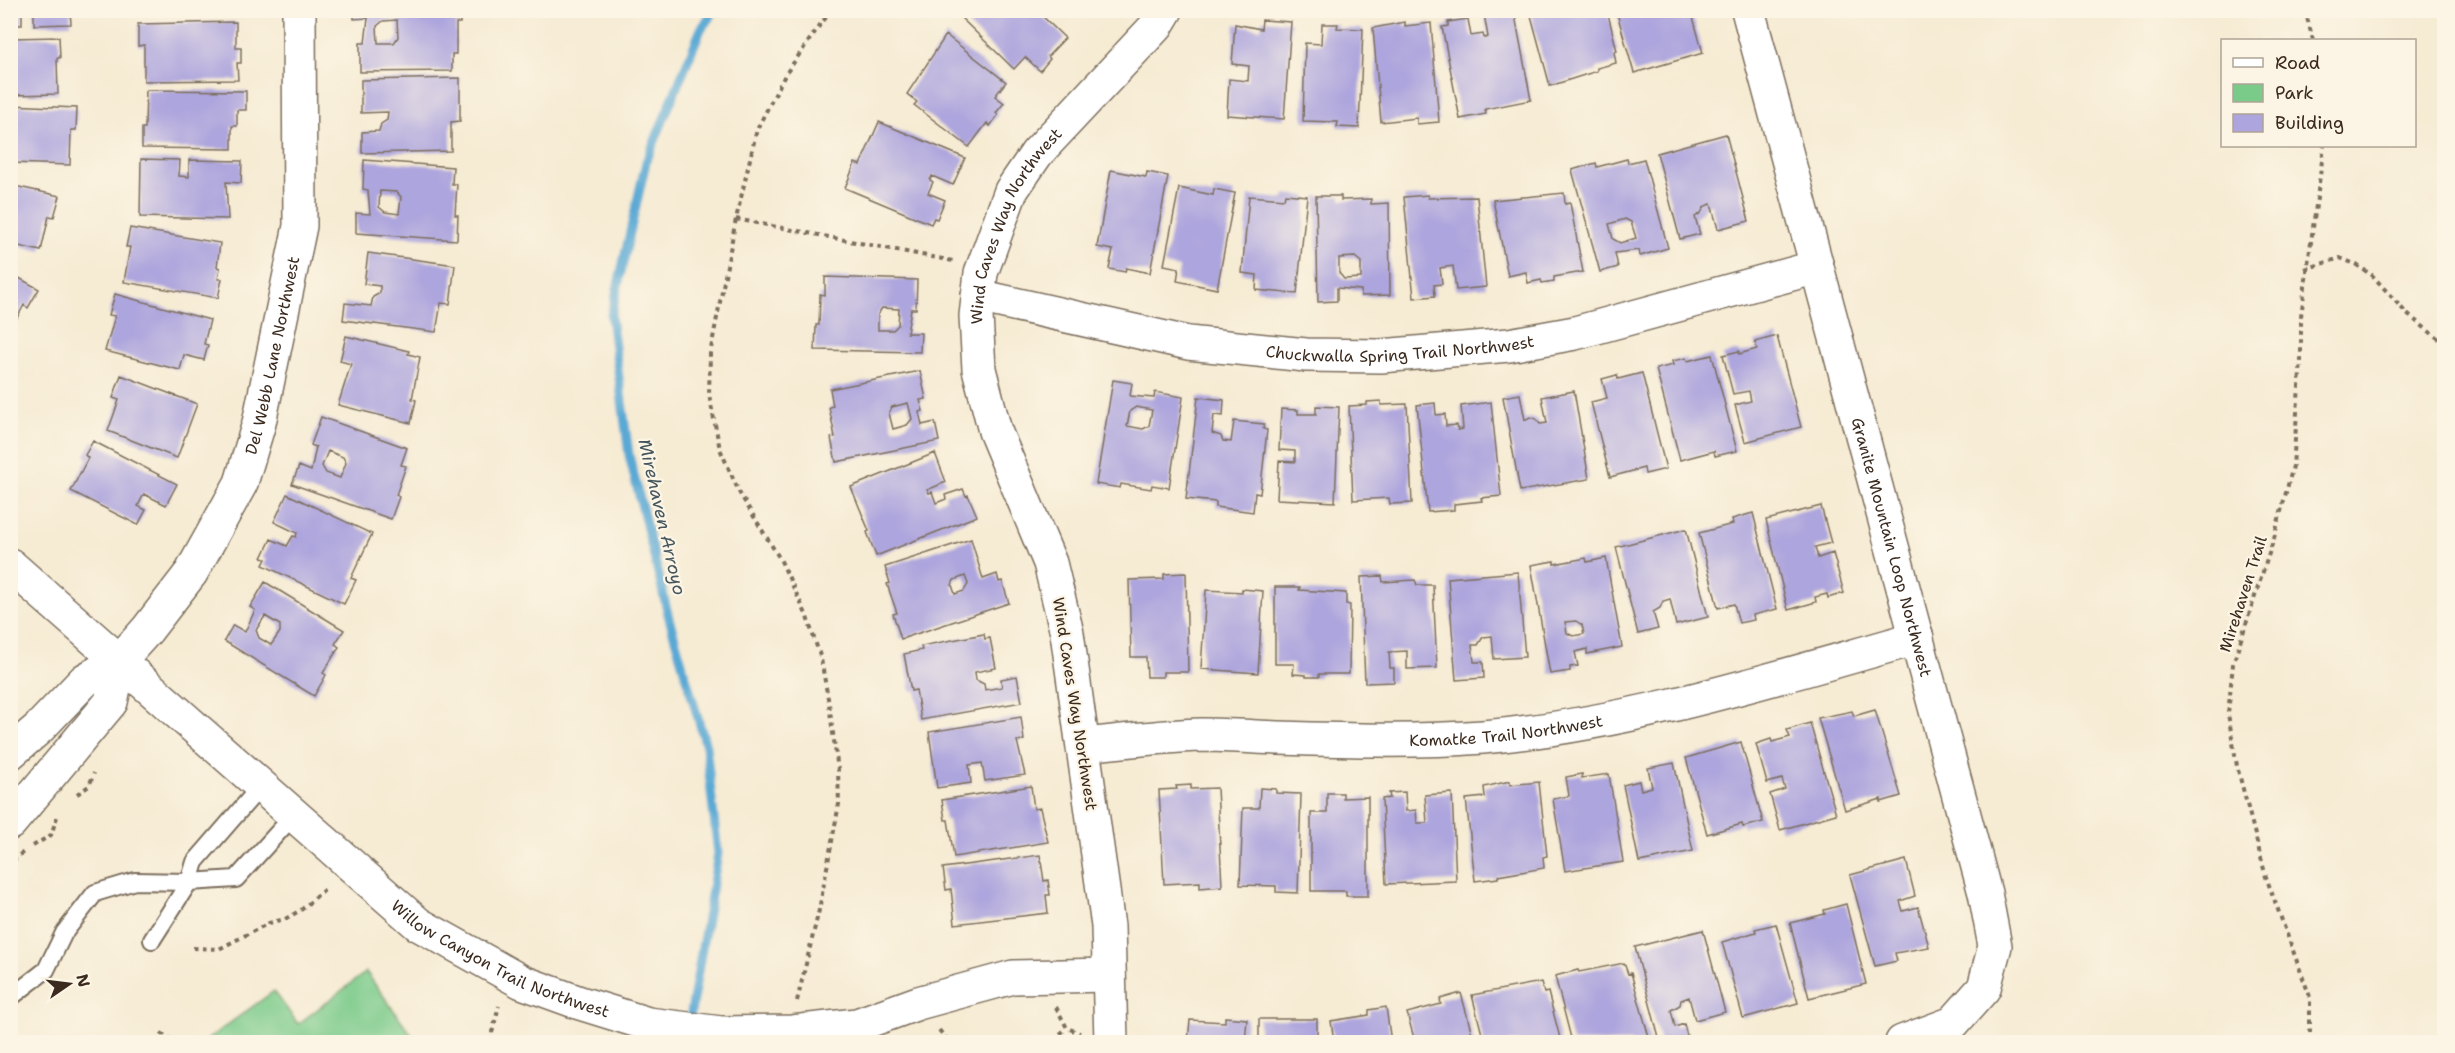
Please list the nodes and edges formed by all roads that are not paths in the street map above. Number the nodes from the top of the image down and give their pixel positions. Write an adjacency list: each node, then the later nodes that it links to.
1 (299, 10): 8 (street, Del Webb Lane Northwest)
2 (1166, 10): 5 (street, Wind Caves Way Northwest)
3 (1748, 10): 4 (street, Granite Mountain Loop Northwest)
4 (1817, 267): 5 (street, Chuckwalla Spring Trail Northwest); 7 (street, Granite Mountain Loop Northwest)
5 (978, 296): 9 (street, Wind Caves Way Northwest)
6 (10, 565): 8 (street, Willow Canyon Trail Northwest)
7 (1917, 638): 9 (street, Komatke Trail Northwest); 19 (street, Granite Mountain Loop Northwest)
8 (120, 660): 10 (street, Del Webb Lane Northwest); 11 (street, Willow Canyon Trail Northwest); 13 (street, Del Webb Lane Northwest)
9 (1084, 745): 16 (street, Wind Caves Way Northwest)
10 (10, 753)
11 (260, 787): 12 (street, Willow Canyon Trail Northwest); 14 (lane)
12 (293, 816): 14 (lane); 16 (street, Willow Canyon Trail Northwest)
13 (10, 823)
14 (189, 882): 15 (lane); 17 (lane)
15 (152, 940)
16 (1109, 975): 18 (street, Wind Caves Way Northwest)
17 (10, 998)
18 (1099, 1039)
19 (1902, 1042)

